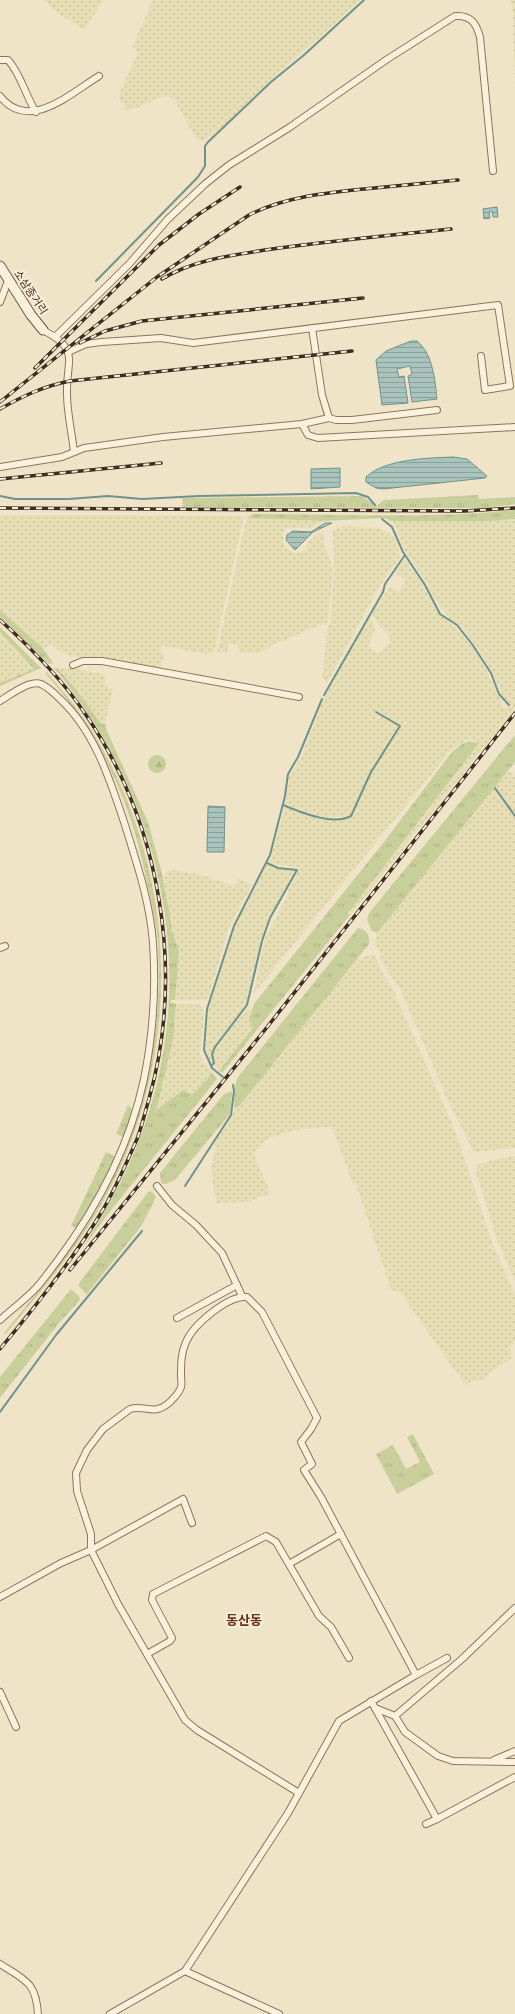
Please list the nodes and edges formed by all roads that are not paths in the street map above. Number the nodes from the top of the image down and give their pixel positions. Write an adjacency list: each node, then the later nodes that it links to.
1 (0, 60): 4 (street)
2 (99, 76): 4 (street)
3 (0, 96): 4 (street)
4 (36, 112)
5 (493, 171): 11 (street)
6 (0, 266): 7 (street, 소삼종거리)
7 (8, 281): 8 (street); 10 (street, 소삼종거리)
8 (0, 302)
9 (312, 328): 12 (street); 13 (street); 15 (street)
10 (43, 330): 11 (street)
11 (56, 336): 12 (street)
12 (68, 352): 18 (street)
13 (480, 356)
14 (437, 410): 15 (street)
15 (329, 418): 16 (street)
16 (302, 424): 17 (street); 18 (street)
17 (515, 427)
18 (74, 452): 19 (street)
19 (0, 467)
20 (73, 665): 21 (street)
21 (299, 697)
22 (0, 701): 27 (street)
23 (157, 1186): 24 (street)
24 (237, 1285): 25 (street); 26 (street)
25 (242, 1296): 29 (street); 30 (street)
26 (177, 1318)
27 (0, 1320)
28 (192, 1524): 30 (street)
29 (340, 1534): 31 (street); 37 (street)
30 (91, 1550): 32 (street); 34 (street)
31 (289, 1564): 34 (street); 35 (street)
32 (0, 1597)
33 (515, 1608): 41 (street)
34 (147, 1654): 47 (street)
35 (349, 1658)
36 (447, 1658): 37 (street)
37 (416, 1675): 39 (street)
38 (0, 1692): 42 (street)
39 (371, 1701): 40 (street); 47 (street)
40 (375, 1708): 41 (street); 48 (street)
41 (395, 1716): 44 (street)
42 (16, 1727)
43 (515, 1751): 44 (street)
44 (492, 1761): 45 (street)
45 (515, 1762)
46 (515, 1778): 48 (street)
47 (299, 1793): 51 (street)
48 (437, 1819): 49 (street)
49 (426, 1824)
50 (0, 1964): 52 (street)
51 (185, 1971): 53 (street); 54 (street)
52 (38, 2014)
53 (110, 2014)
54 (279, 2014)

